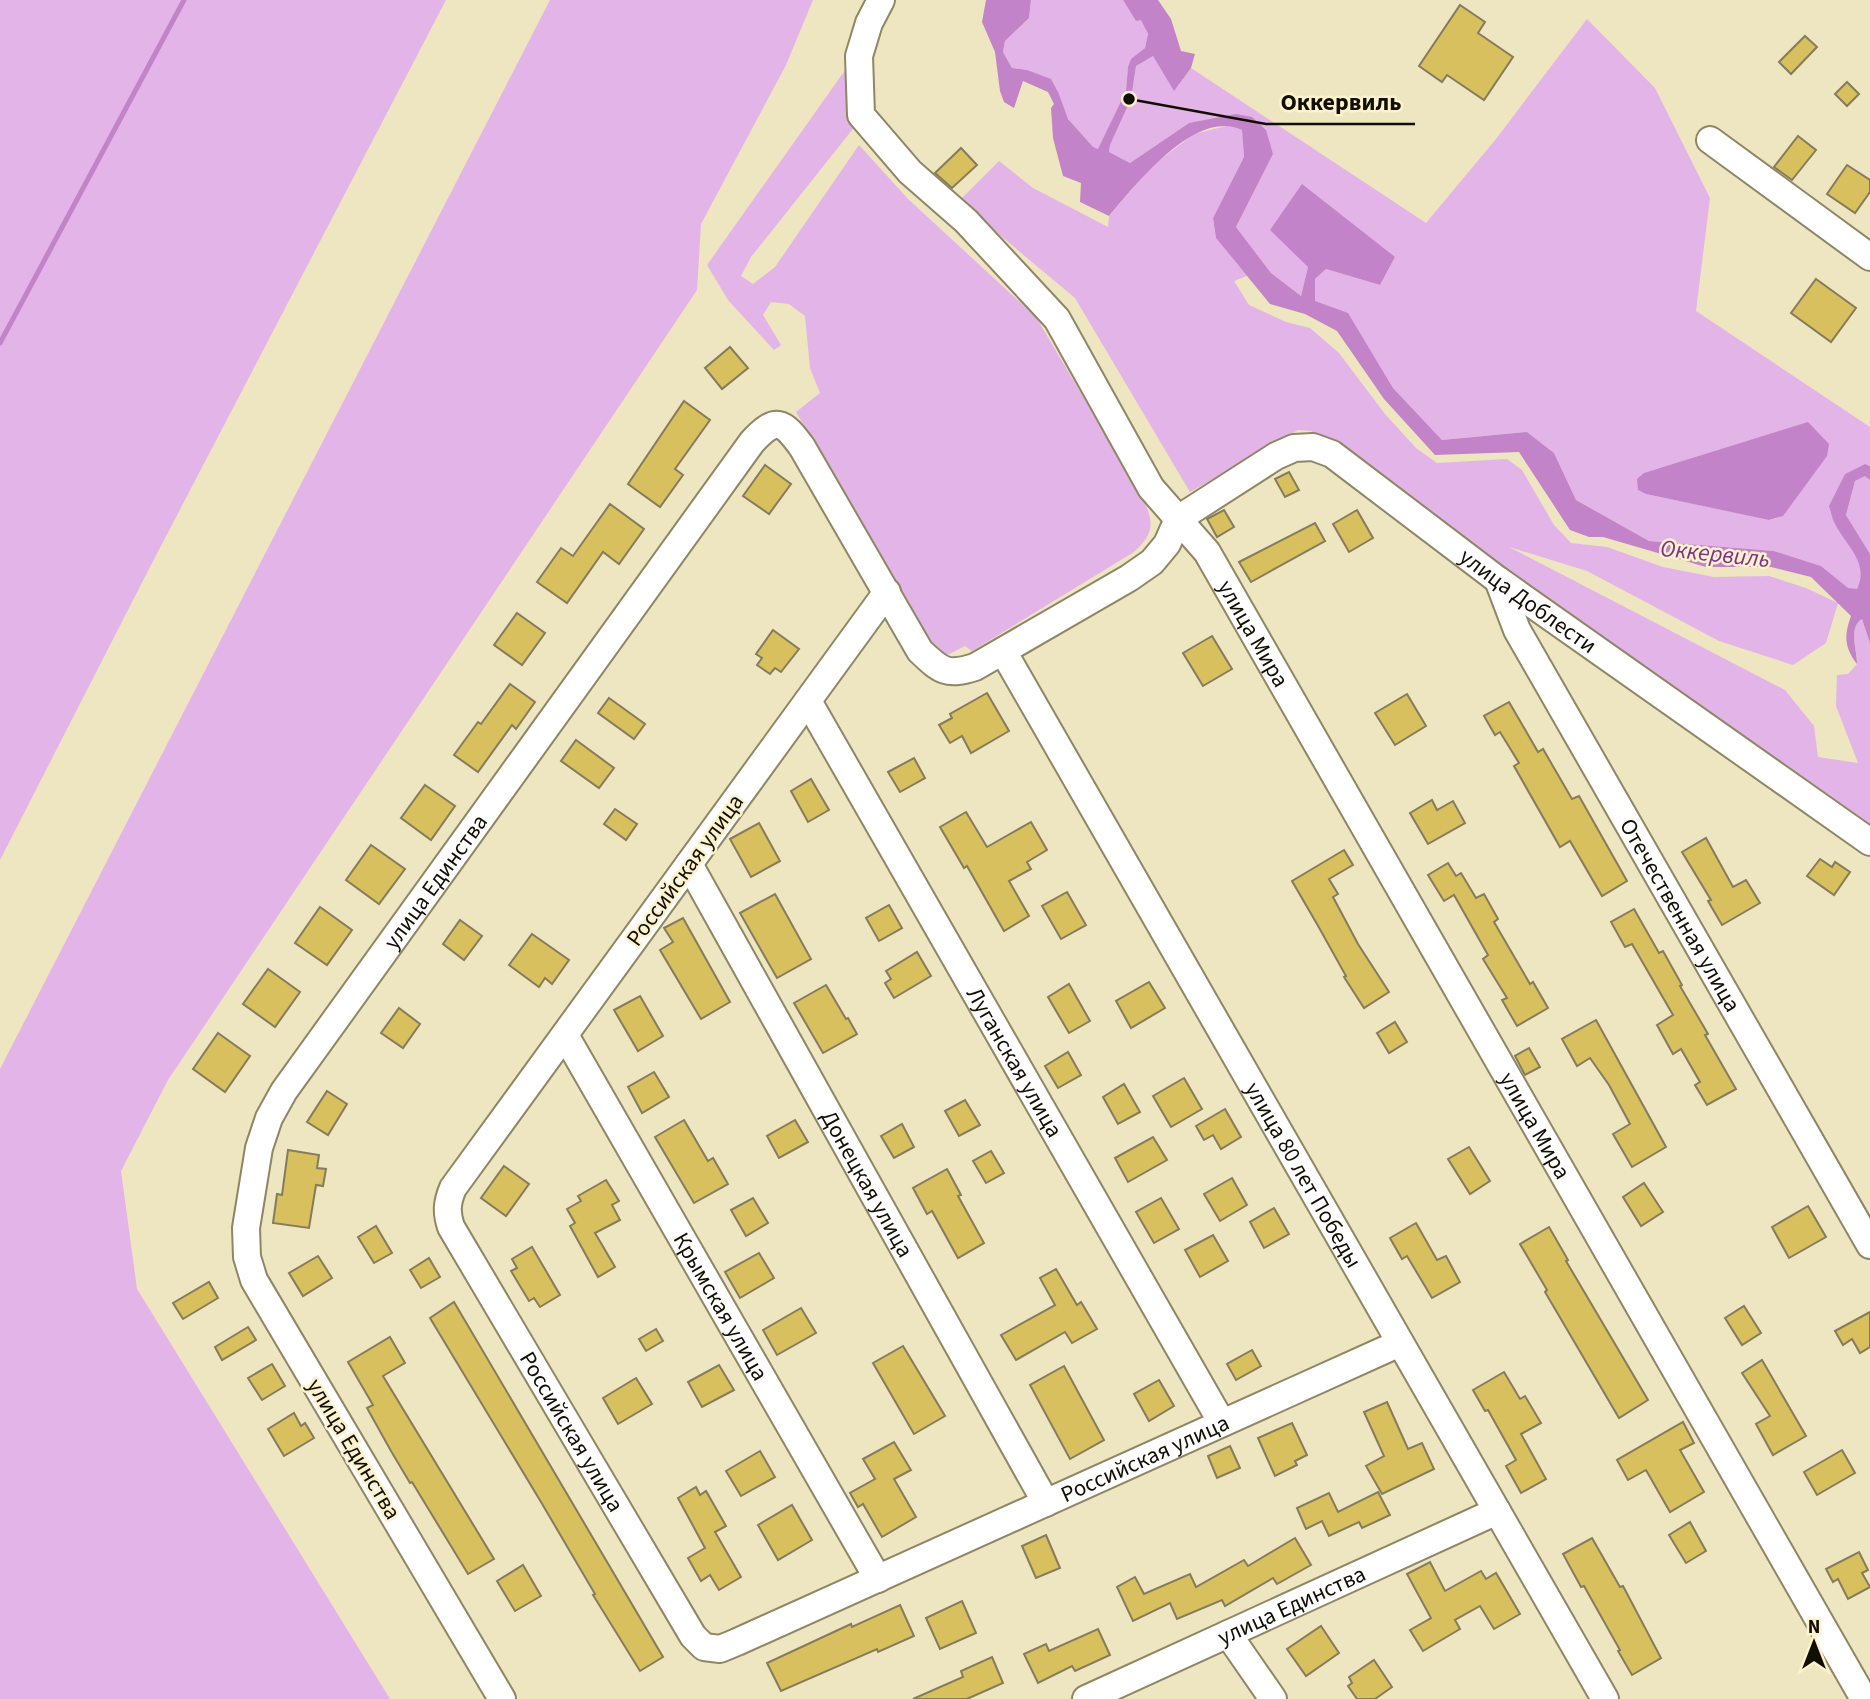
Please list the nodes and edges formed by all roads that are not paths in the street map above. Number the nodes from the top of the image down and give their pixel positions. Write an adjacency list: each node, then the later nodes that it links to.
1 (881, 0): 4 (street, улица Мира)
2 (1710, 140): 3 (street)
3 (1870, 257)
4 (1178, 519): 5 (street, улица Доблести); 7 (street, улица Единства); 23 (street, улица Мира)
5 (1498, 579): 9 (street, улица Доблести); 12 (street, Отечественная улица)
6 (887, 592): 7 (street, улица Единства); 8 (street, Российская улица); 19 (street, улица Единства)
7 (1003, 651): 13 (street, улица 80 лет Победы)
8 (808, 701): 10 (street, Российская улица); 14 (street, Луганская улица)
9 (1870, 842)
10 (689, 864): 11 (street, Российская улица); 15 (street, Донецкая улица)
11 (565, 1035): 17 (street, Крымская улица); 17 (street, Российская улица)
12 (1870, 1245)
13 (1400, 1343): 14 (street, Российская улица); 16 (street, улица 80 лет Победы)
14 (1222, 1423): 15 (street, Российская улица)
15 (1046, 1503): 17 (street, Российская улица)
16 (1497, 1511): 18 (street, улица Единства); 22 (street, улица 80 лет Победы)
17 (878, 1579)
18 (1228, 1634): 20 (street, улица Единства); 21 (street)
19 (502, 1699)
20 (1086, 1699)
21 (1273, 1699)
22 (1605, 1699)
23 (1864, 1699)

